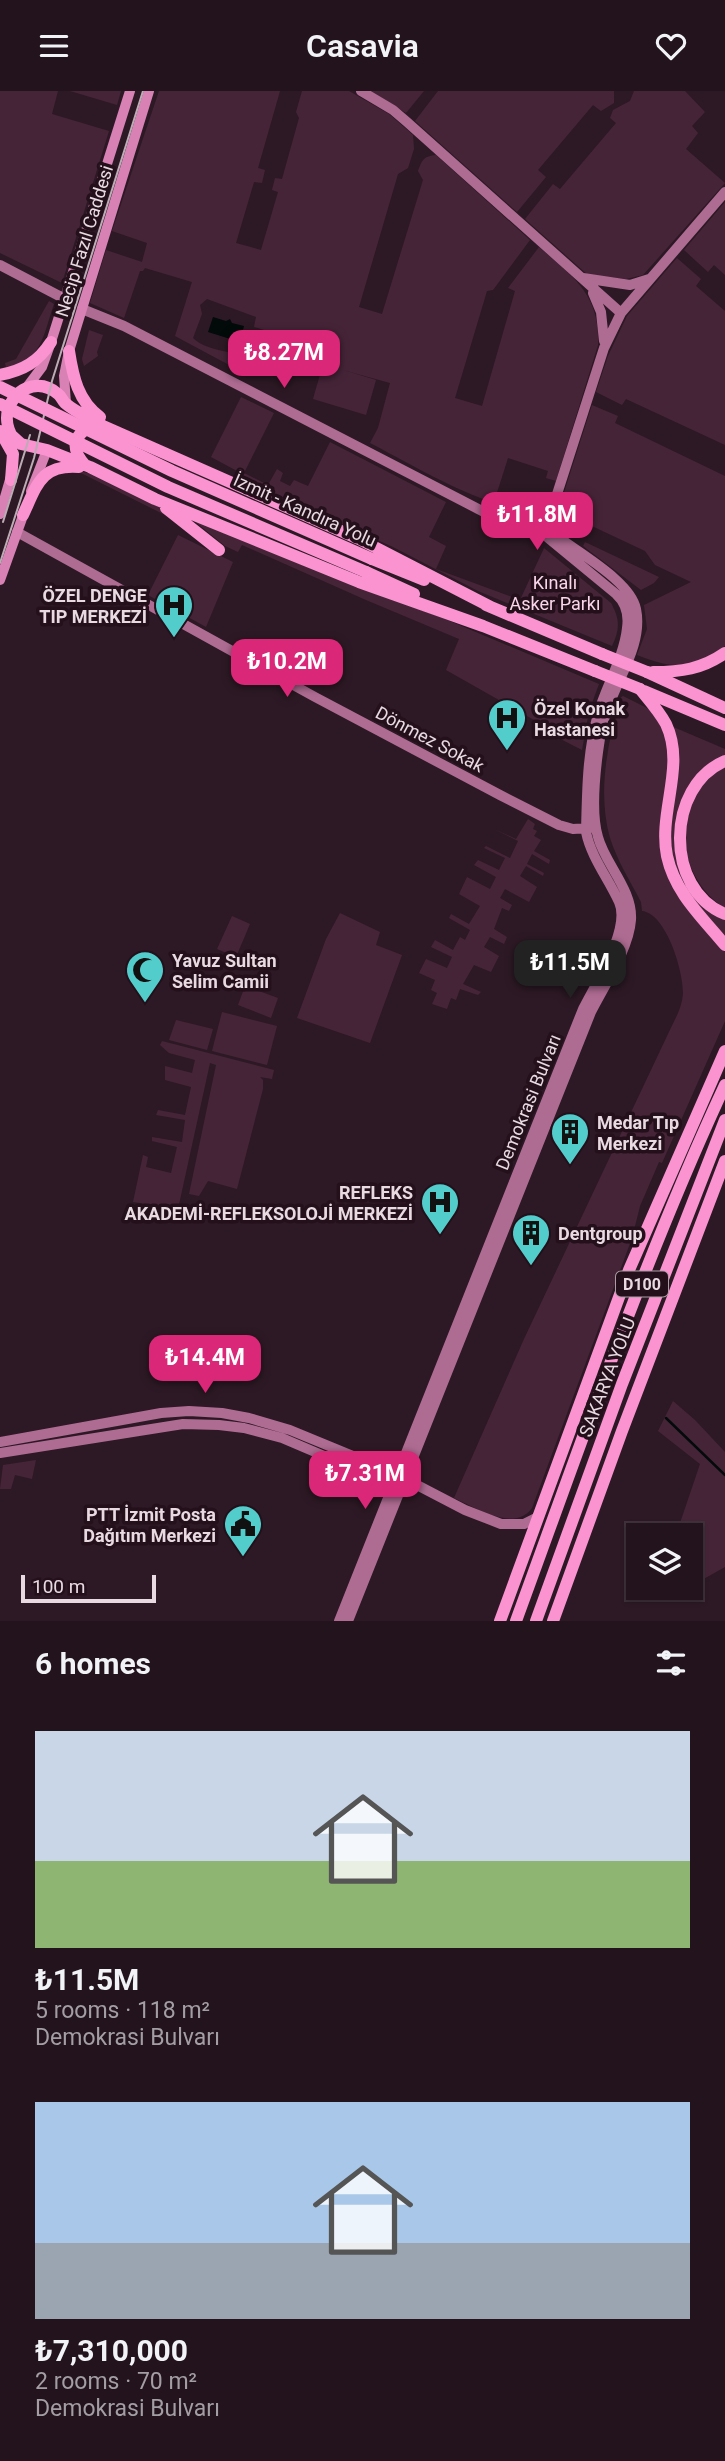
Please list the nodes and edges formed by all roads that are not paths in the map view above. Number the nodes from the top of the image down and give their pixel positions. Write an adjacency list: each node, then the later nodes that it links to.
1 (130, 91): 8 (main road, Necip Fazıl Caddesi)
2 (149, 91): 9 (main road, Necip Fazıl Caddesi)
3 (360, 91): 6 (main road)
4 (725, 192): 7 (main road)
5 (0, 265): 8 (main road)
6 (581, 277): 7 (main road); 10 (main road); 12 (main road)
7 (649, 279): 10 (main road)
8 (65, 299): 11 (main road, Necip Fazıl Caddesi)
9 (82, 309): 13 (main road, Necip Fazıl Caddesi); 30 (main road)
10 (621, 313): 12 (main road)
11 (51, 342): 14 (highway); 16 (main road, Necip Fazıl Caddesi)
12 (604, 348): 30 (main road)
13 (69, 351): 17 (main road, Necip Fazıl Caddesi); 22 (highway)
14 (0, 375): 16 (highway)
15 (0, 387): 34 (highway, İzmit - Kandıra Yolu, bridge)
16 (27, 387): 17 (highway); 23 (highway)
17 (66, 403): 20 (highway); 24 (highway)
18 (0, 404): 35 (highway, İzmit - Kandıra Yolu, bridge)
19 (0, 423): 23 (highway)
20 (103, 426): 22 (highway); 25 (highway)
21 (0, 431): 26 (highway)
22 (125, 436): 34 (highway)
23 (14, 440): 24 (highway); 26 (main road)
24 (47, 450): 25 (highway); 29 (main road)
25 (88, 466): 27 (highway); 29 (highway)
26 (10, 479): 28 (main road)
27 (155, 499): 32 (highway); 35 (highway)
28 (0, 514)
29 (23, 515): 31 (main road)
30 (547, 529): 42 (main road, Demokrasi Bulvarı); 43 (main road, Demokrasi Bulvarı)
31 (17, 532): 33 (main road); 44 (main road, Dönmez Sokak)
32 (219, 550)
33 (0, 580)
34 (491, 607): 37 (highway, İzmit - Kandıra Yolu, bridge)
35 (483, 626): 38 (highway, İzmit - Kandıra Yolu, bridge)
36 (725, 653): 37 (highway)
37 (647, 672): 39 (highway, İzmit - Kandıra Yolu)
38 (640, 689): 40 (highway, İzmit - Kandıra Yolu); 47 (highway)
39 (725, 708)
40 (725, 725)
41 (725, 761): 46 (highway)
42 (586, 809): 43 (main road, Demokrasi Bulvarı); 44 (main road)
43 (591, 828): 44 (main road); 45 (main road, Demokrasi Bulvarı); 48 (main road, Demokrasi Bulvarı)
44 (573, 829): 45 (main road)
45 (589, 846): 48 (main road, Demokrasi Bulvarı)
46 (725, 914)
47 (725, 945)
48 (587, 1011): 59 (main road, Demokrasi Bulvarı)
49 (724, 1052): 53 (highway)
50 (725, 1085): 56 (highway, D100)
51 (725, 1120): 55 (highway, SAKARYA YOLU / D100)
52 (725, 1161): 54 (highway)
53 (673, 1169): 56 (highway); 60 (highway)
54 (686, 1260): 55 (highway); 66 (highway)
55 (622, 1384): 65 (highway, SAKARYA YOLU / D100)
56 (600, 1391): 64 (highway, D100)
57 (0, 1442): 59 (main road)
58 (0, 1453): 59 (main road)
59 (398, 1482): 60 (main road); 61 (main road, Demokrasi Bulvarı); 62 (main road, Demokrasi Bulvarı)
60 (536, 1518): 63 (highway)
61 (339, 1621)
62 (348, 1621)
63 (500, 1621)
64 (516, 1621)
65 (536, 1621)
66 (553, 1621)

